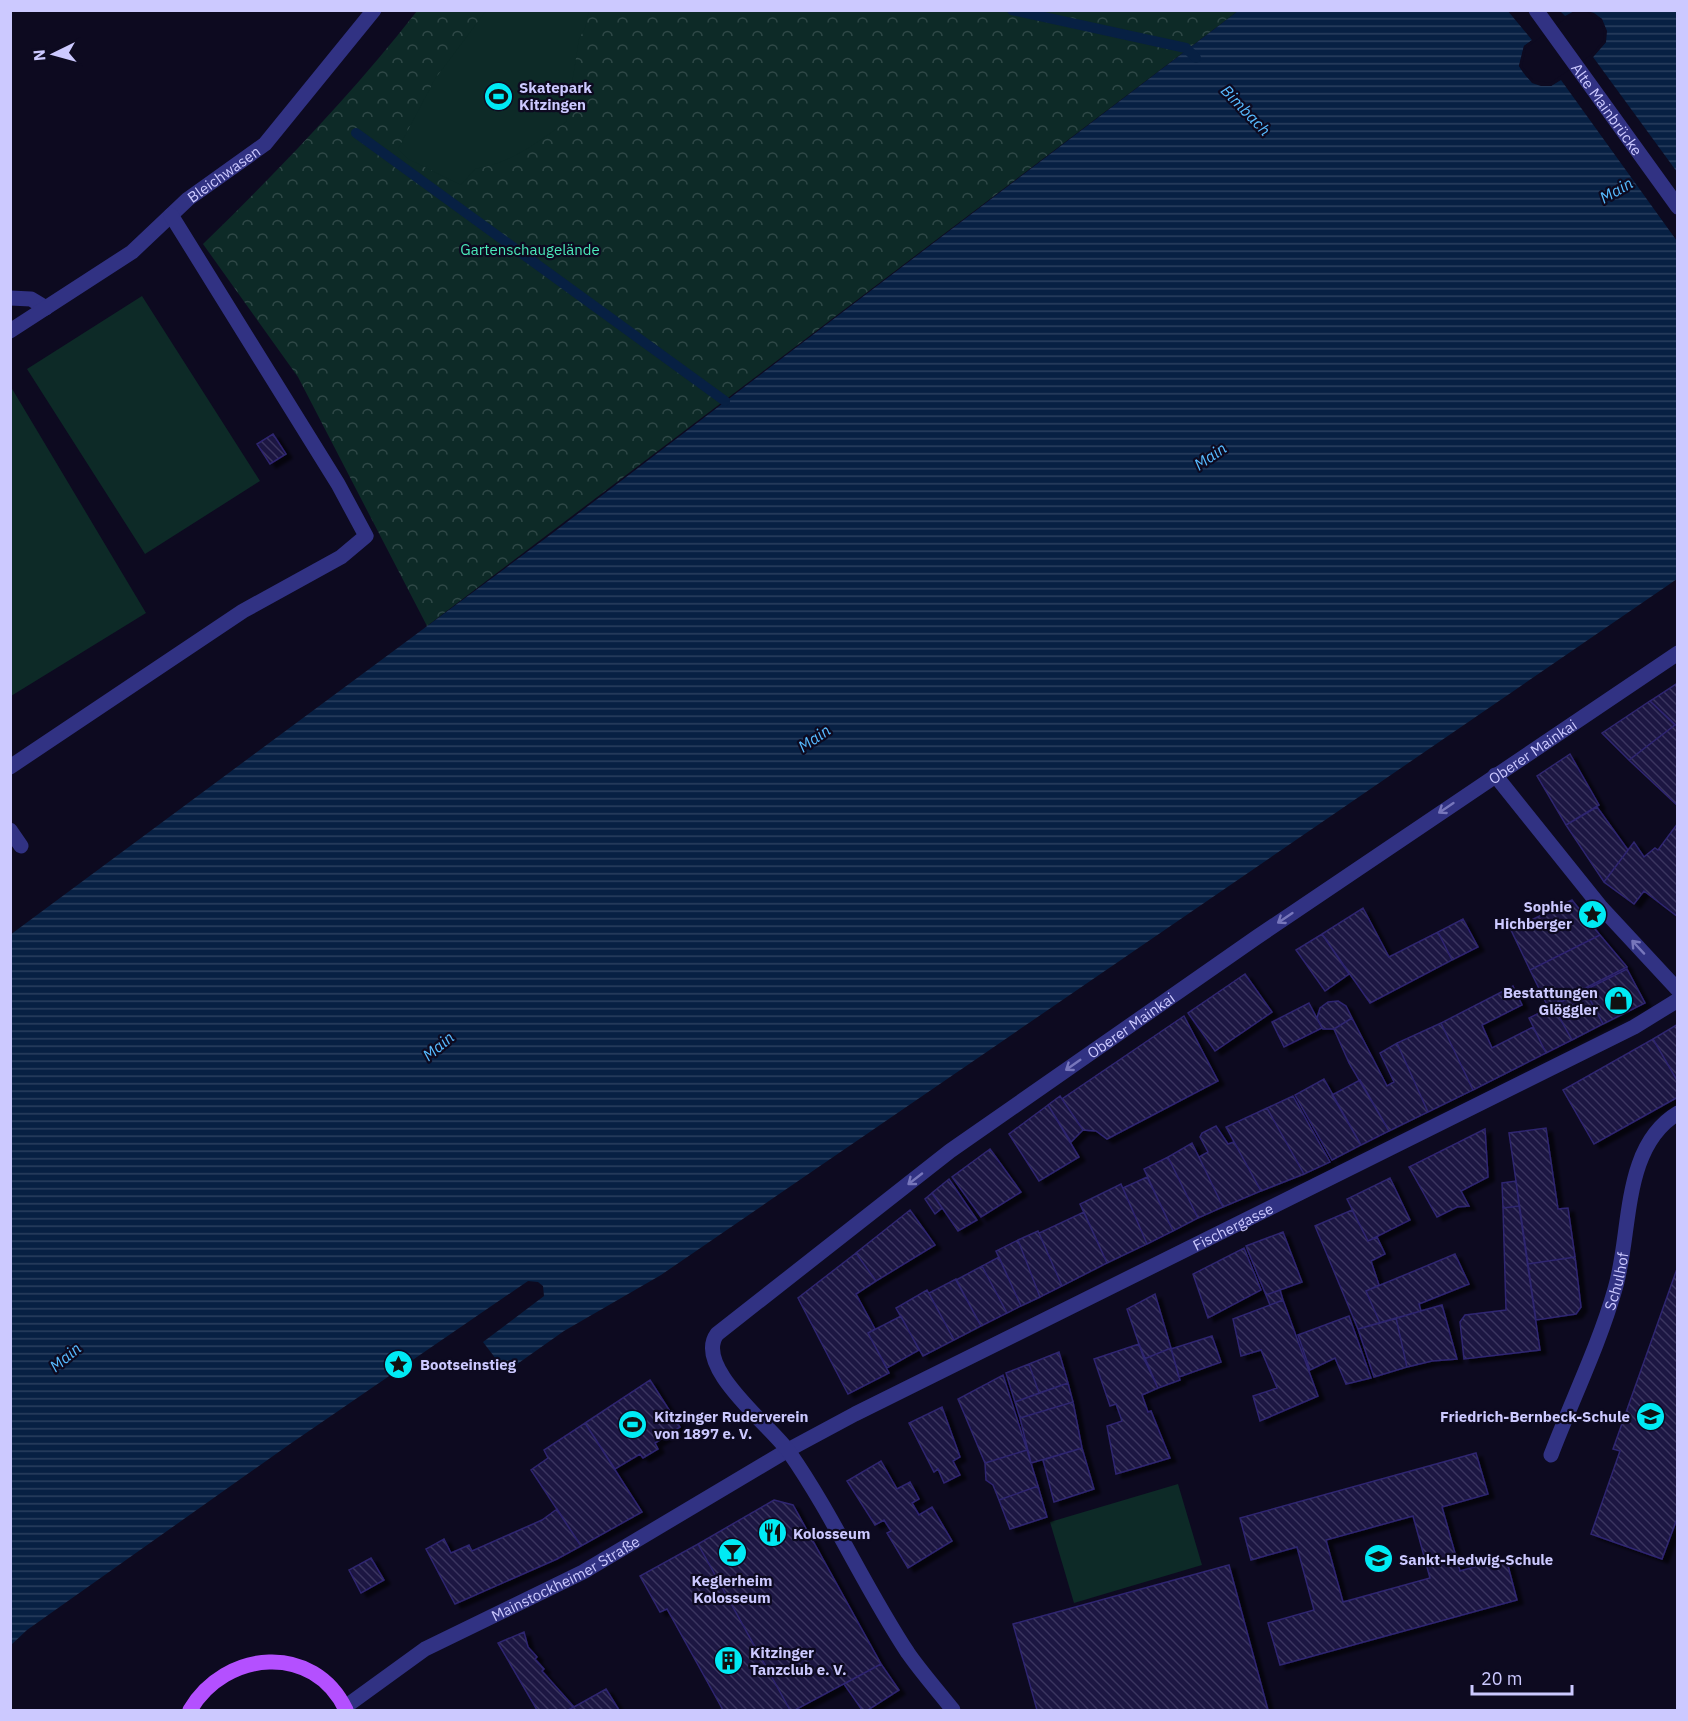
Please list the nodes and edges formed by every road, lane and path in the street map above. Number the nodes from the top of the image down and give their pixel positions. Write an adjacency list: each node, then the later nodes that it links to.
1 (374, 10): 4 (street, Bleichwasen)
2 (1536, 10): 3 (street, Alte Mainbrücke)
3 (1677, 207)
4 (171, 215): 6 (street, Bleichwasen); 9 (street)
5 (10, 298): 6 (street)
6 (46, 308): 7 (street, Bleichwasen)
7 (10, 331)
8 (1677, 653): 10 (street, Oberer Mainkai)
9 (10, 766)
10 (1495, 776): 13 (street, one-way to 10); 16 (street, Oberer Mainkai, one-way to 16)
11 (10, 830): 12 (street)
12 (21, 846)
13 (1677, 990)
14 (1677, 1000): 16 (street, Fischergasse)
15 (1677, 1113): 17 (street, Schulhof)
16 (788, 1450): 18 (street, Mainstockheimer Straße); 20 (street, Oberer Mainkai)
17 (1551, 1455)
18 (345, 1709): 19 (main road)
19 (190, 1710)
20 (953, 1710)

